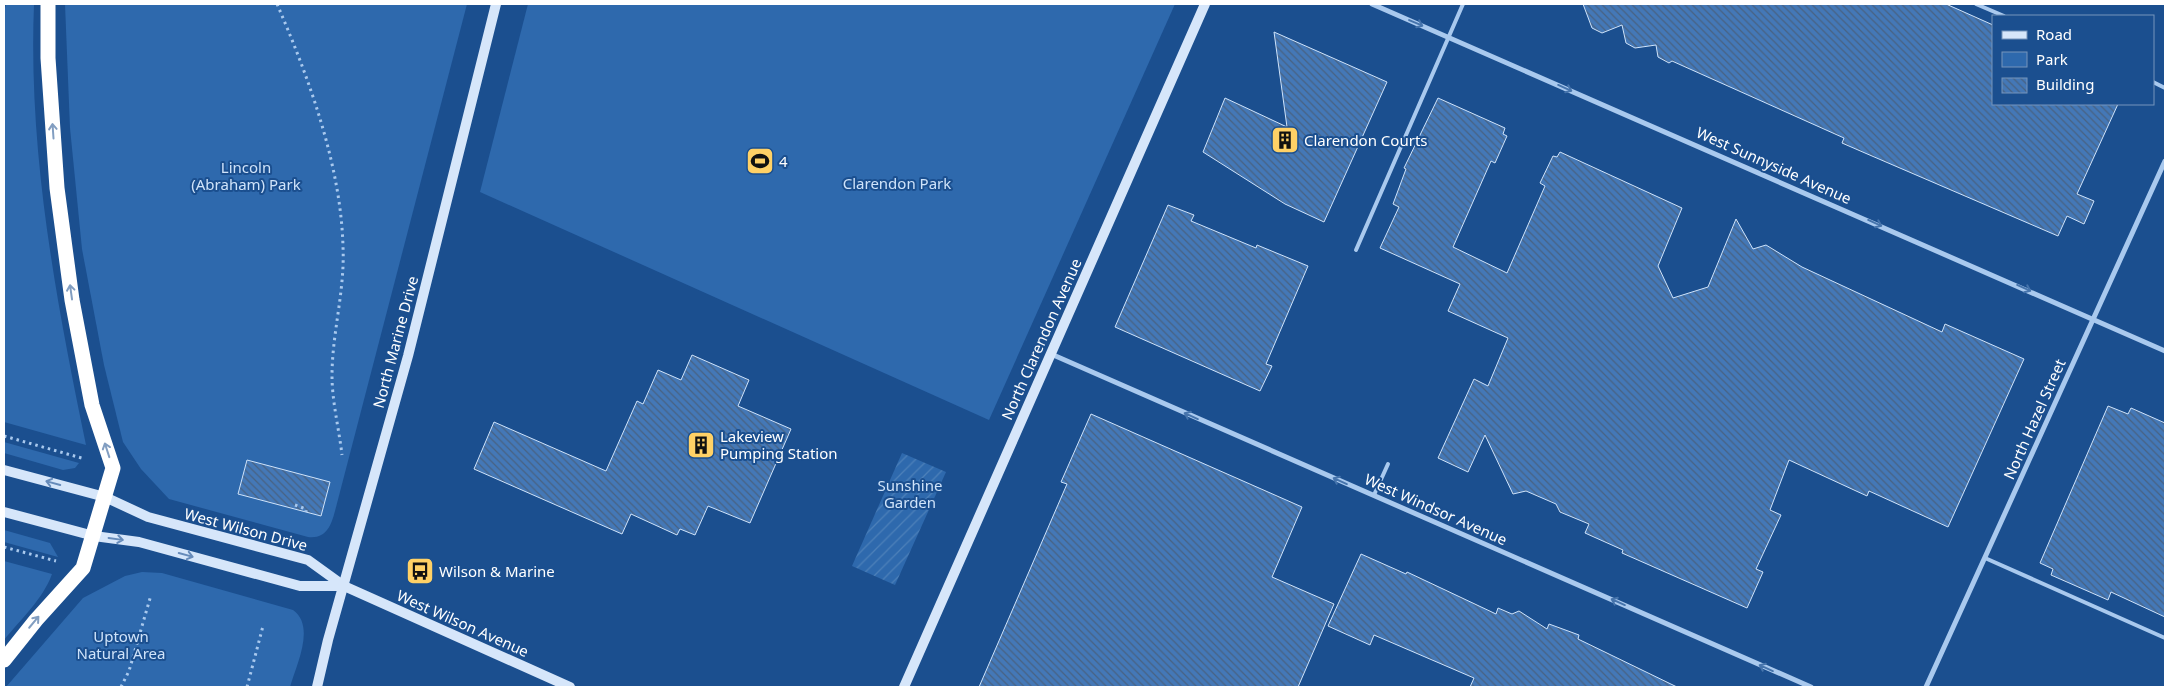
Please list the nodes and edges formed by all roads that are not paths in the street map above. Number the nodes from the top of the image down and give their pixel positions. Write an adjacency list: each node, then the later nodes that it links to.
1 (48, 4): 17 (highway, one-way to 1)
2 (496, 4): 21 (street, North Marine Drive)
3 (1205, 4): 13 (street, North Clarendon Avenue)
4 (1372, 4): 8 (street, West Sunnyside Avenue, one-way to 8)
5 (1463, 4): 8 (lane)
6 (1976, 4): 7 (lane)
7 (2002, 15)
8 (1448, 37): 10 (lane); 11 (street, West Sunnyside Avenue, one-way to 11)
9 (2165, 161): 11 (street, North Hazel Street)
10 (1356, 250)
11 (2094, 319): 12 (street, West Sunnyside Avenue); 20 (street, North Hazel Street)
12 (2165, 351)
13 (1051, 354): 16 (street, West Windsor Avenue, one-way to 13); 26 (street, North Clarendon Avenue)
14 (1388, 464): 16 (lane)
15 (4, 470): 17 (street, West Wilson Drive, one-way to 15)
16 (1374, 496): 27 (street, West Windsor Avenue, one-way to 16)
17 (105, 497): 19 (highway); 21 (street, West Wilson Drive)
18 (4, 512): 19 (street)
19 (94, 536): 21 (street, one-way to 21); 23 (highway, one-way to 19)
20 (1985, 558): 22 (lane); 28 (street, North Hazel Street)
21 (344, 586): 24 (street, North Marine Drive); 25 (street, West Wilson Avenue)
22 (2165, 638)
23 (4, 660)
24 (317, 687)
25 (570, 687)
26 (904, 687)
27 (1811, 687)
28 (1926, 687)

